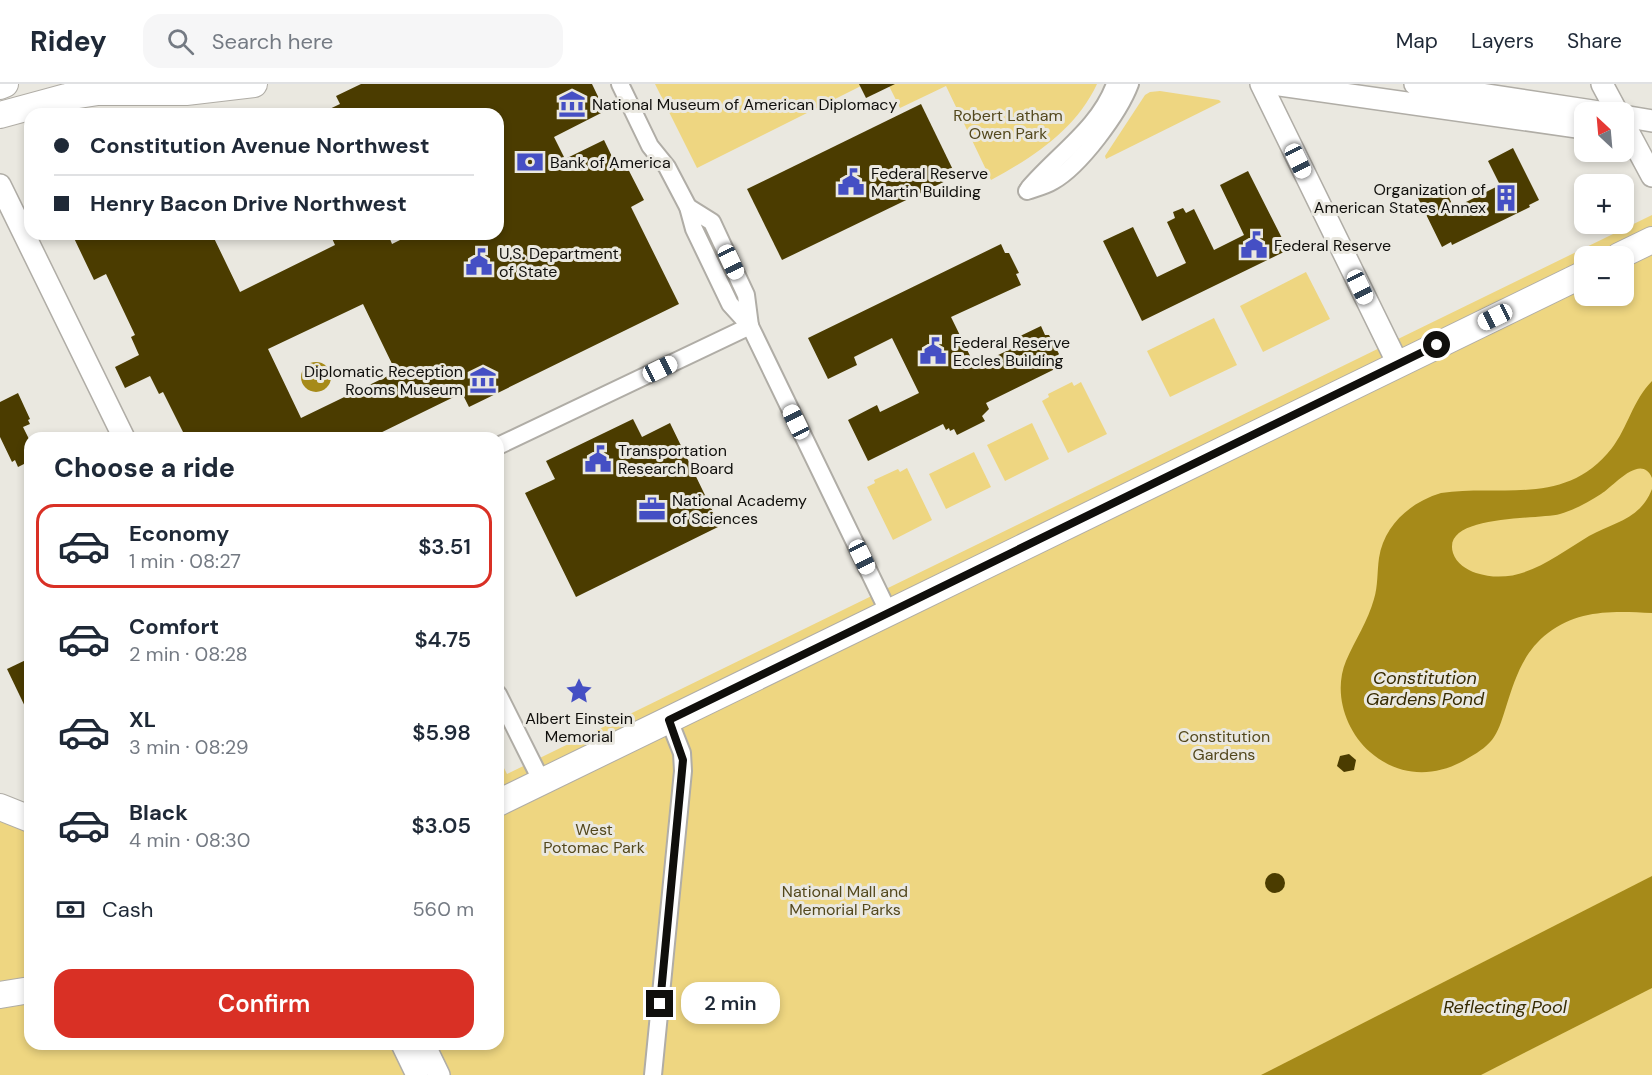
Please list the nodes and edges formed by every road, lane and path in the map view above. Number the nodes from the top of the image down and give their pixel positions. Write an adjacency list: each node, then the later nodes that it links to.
1 (5, 84): 11 (highway)
2 (46, 84): 15 (highway)
3 (254, 84): 13 (highway)
4 (620, 84): 29 (street)
5 (1115, 84): 6 (street)
6 (1130, 84)
7 (1261, 84): 30 (main road)
8 (1273, 84): 20 (main road)
9 (1415, 84): 14 (main road)
10 (1602, 84): 12 (main road)
11 (0, 86)
12 (1612, 102)
13 (27, 108)
14 (1574, 108)
15 (0, 109)
16 (24, 109): 17 (highway)
17 (0, 115)
18 (1652, 121): 19 (main road)
19 (1634, 125)
20 (1574, 127)
21 (1634, 143): 22 (main road)
22 (1652, 176)
23 (0, 185): 24 (main road)
24 (24, 234)
25 (27, 240): 31 (main road)
26 (1652, 240): 27 (highway)
27 (1634, 249)
28 (1574, 279): 30 (highway)
29 (750, 326): 32 (street); 33 (street)
30 (1398, 364): 33 (highway)
31 (121, 432)
32 (504, 443)
33 (889, 613): 35 (highway)
34 (504, 706): 36 (street)
35 (669, 720): 36 (highway); 46 (street)
36 (542, 782): 37 (highway)
37 (504, 800)
38 (0, 807): 39 (highway)
39 (24, 817)
40 (24, 991): 41 (highway)
41 (0, 995)
42 (405, 1050): 44 (main road)
43 (427, 1050): 45 (main road)
44 (417, 1075)
45 (439, 1075)
46 (653, 1075)

